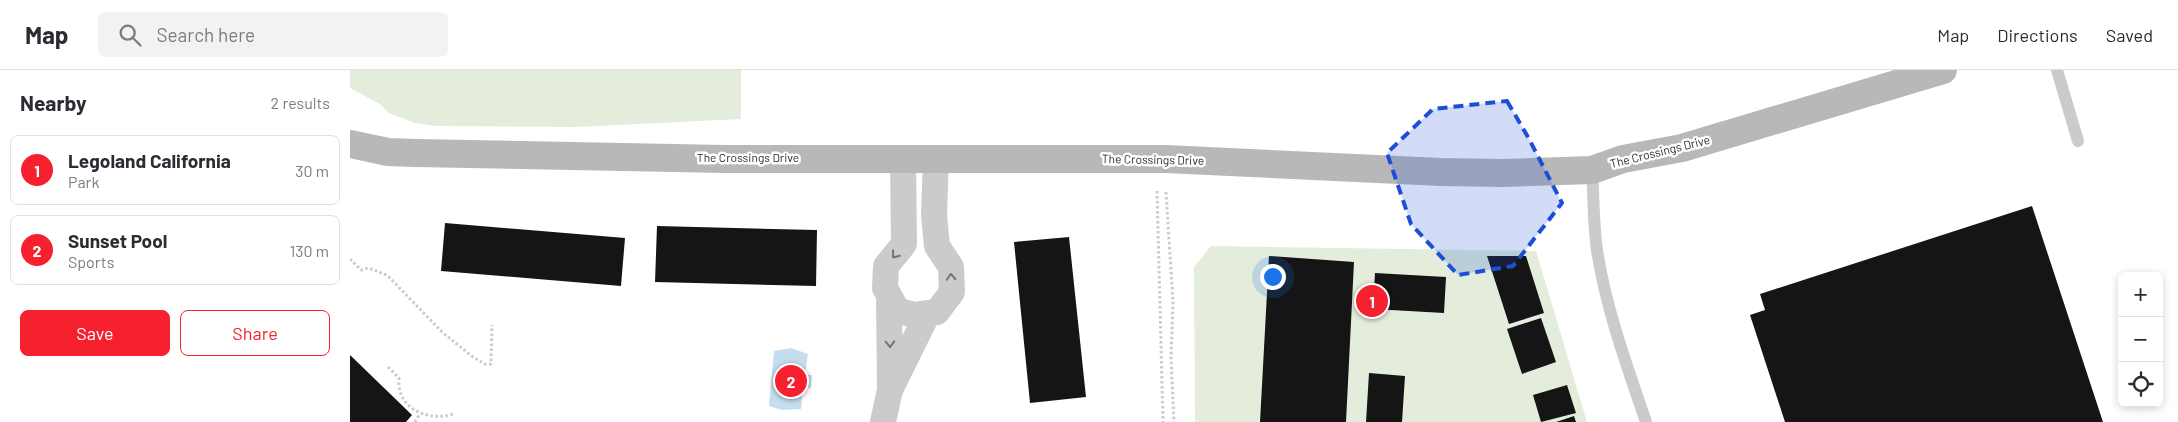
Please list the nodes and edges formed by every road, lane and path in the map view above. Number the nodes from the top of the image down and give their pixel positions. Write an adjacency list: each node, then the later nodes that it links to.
1 (1943, 70): 7 (street, The Crossings Drive)
2 (2057, 70): 3 (lane)
3 (2078, 141)
4 (350, 144): 5 (street, The Crossings Drive)
5 (903, 158): 6 (street, The Crossings Drive); 11 (street, one-way to 11)
6 (936, 158): 7 (street, The Crossings Drive); 12 (street, one-way to 6)
7 (1592, 170): 22 (lane)
8 (1157, 192): 20 (path)
9 (1166, 192): 21 (path)
10 (350, 259): 13 (path)
11 (889, 297): 12 (street); 15 (street, one-way to 15)
12 (928, 313): 15 (street)
13 (492, 325)
14 (388, 367): 17 (path)
15 (890, 390): 19 (street)
16 (453, 414): 17 (path)
17 (419, 415): 18 (path)
18 (415, 422)
19 (883, 422)
20 (1163, 422)
21 (1174, 422)
22 (1646, 422)

